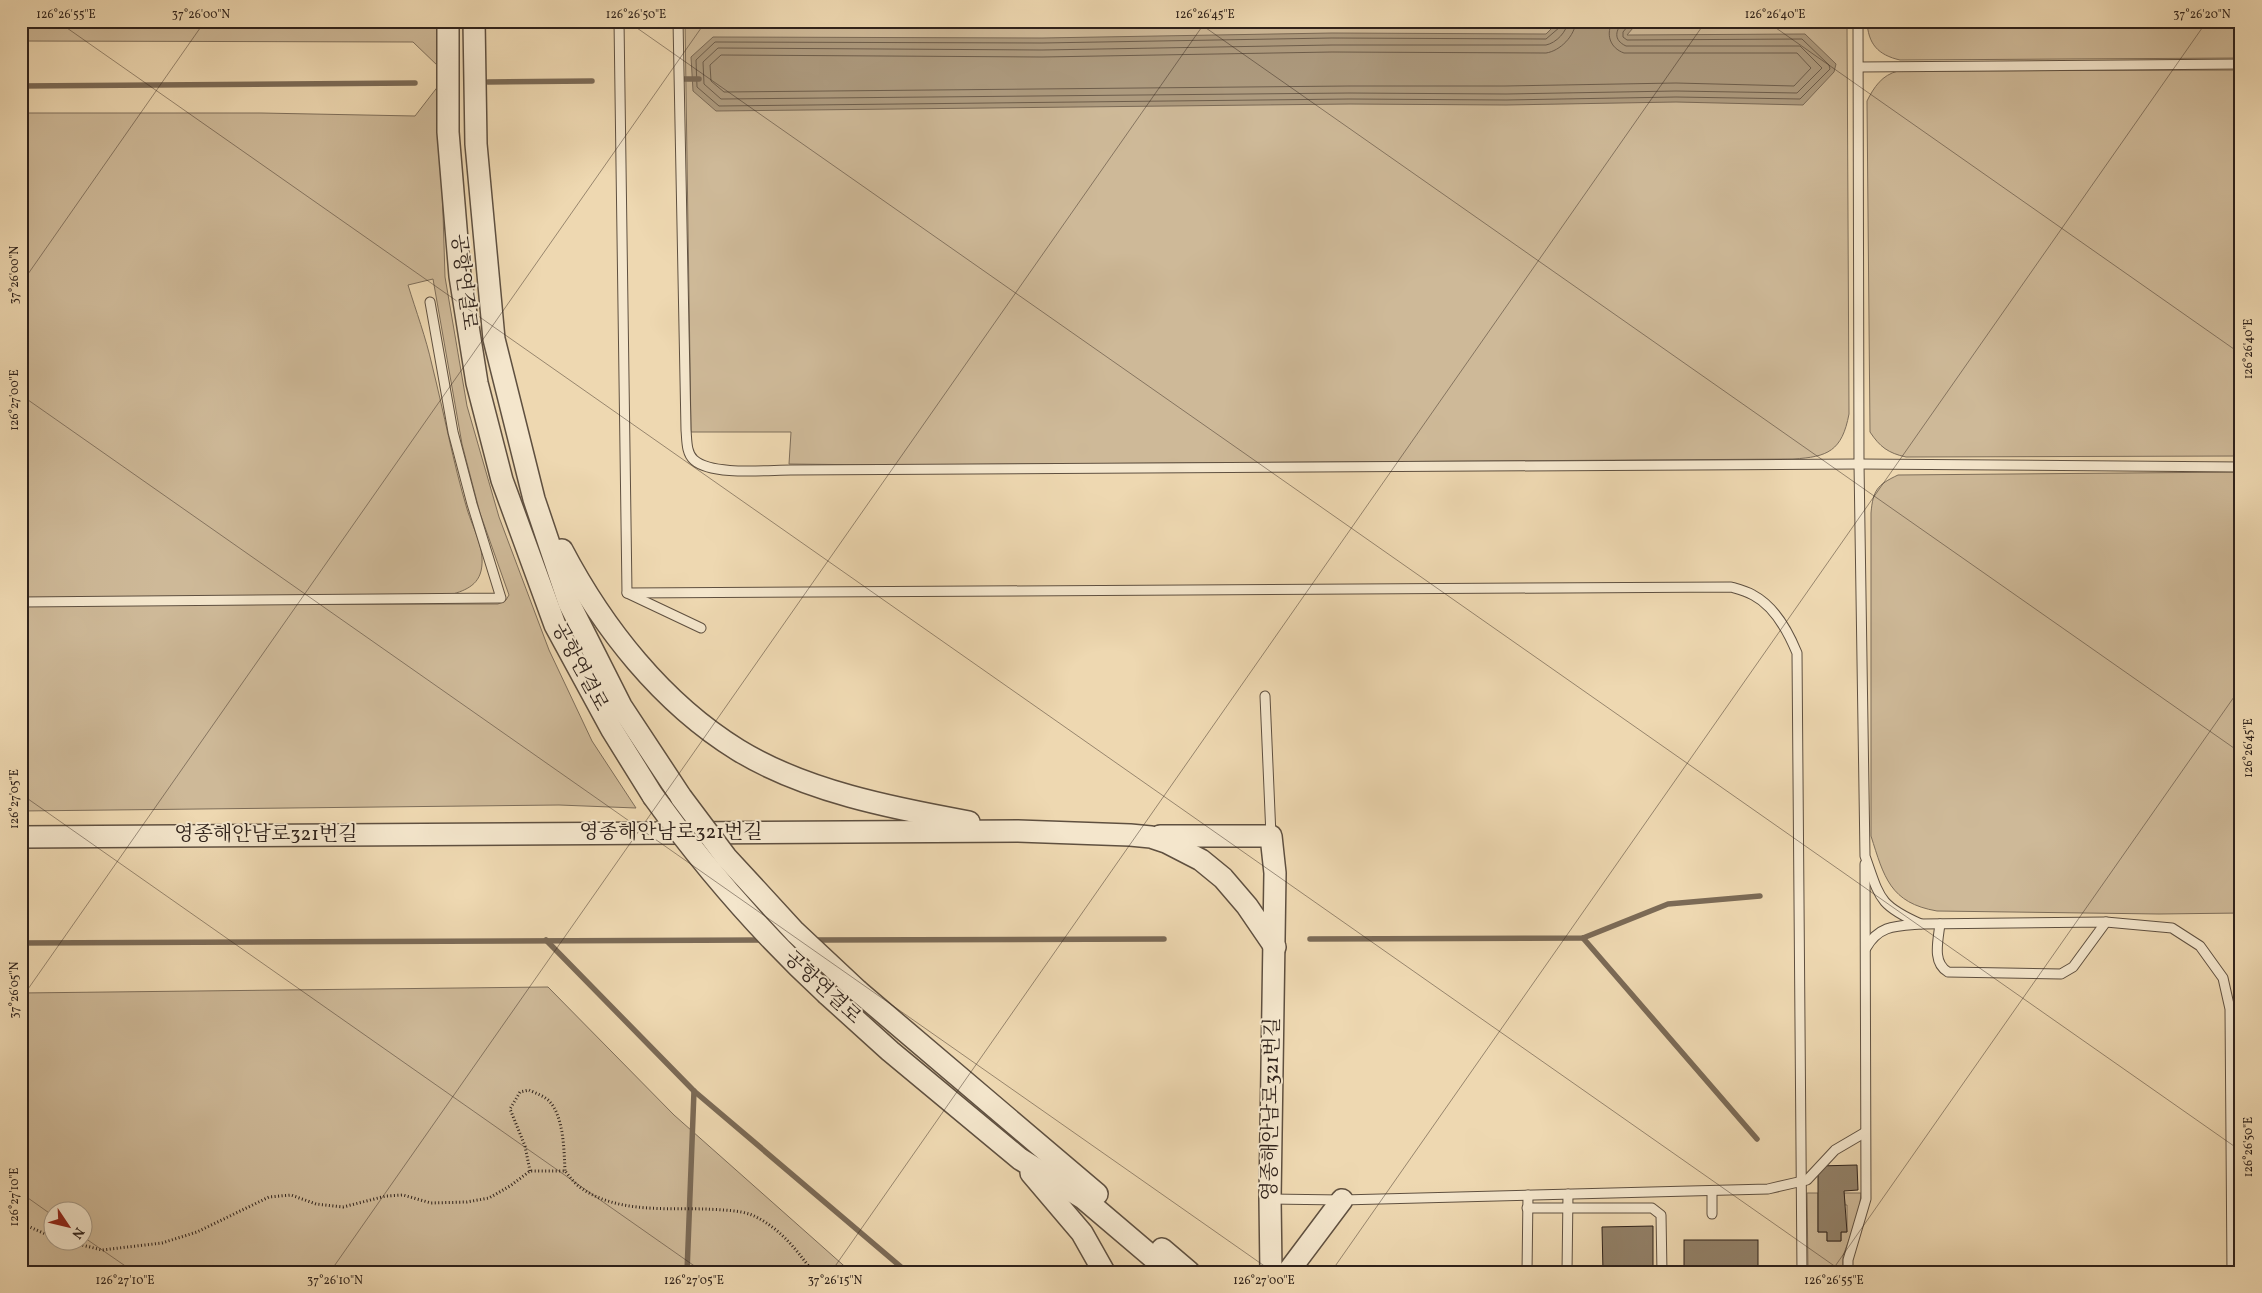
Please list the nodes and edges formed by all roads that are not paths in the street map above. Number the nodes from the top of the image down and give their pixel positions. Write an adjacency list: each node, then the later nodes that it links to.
1 (448, 21): 27 (street, 공항연결로, bridge)
2 (474, 21): 11 (street, 공항연결로)
3 (618, 21): 12 (lane)
4 (678, 21): 9 (lane)
5 (1858, 21): 7 (lane)
6 (2241, 64): 7 (lane)
7 (1859, 67): 9 (lane)
8 (430, 302): 13 (lane)
9 (1860, 464): 10 (lane); 20 (lane)
10 (2241, 467)
11 (534, 498): 16 (street); 39 (street, 공항연결로, bridge)
12 (627, 593): 14 (lane); 28 (lane)
13 (21, 602)
14 (701, 628)
15 (1265, 696): 18 (lane)
16 (1018, 831): 17 (street, 영종해안남로321번길); 19 (street, 영종해안남로321번길)
17 (1130, 835): 18 (street); 24 (street, 영종해안남로321번길)
18 (1271, 836): 24 (street, 영종해안남로321번길)
19 (21, 837)
20 (1864, 856): 22 (lane); 25 (lane)
21 (2106, 922): 23 (lane); 23 (lane); 47 (lane)
22 (1921, 924): 23 (lane); 25 (lane)
23 (1940, 924)
24 (1275, 946): 32 (street, 영종해안남로321번길)
25 (1864, 950): 26 (lane)
26 (1864, 1133): 28 (lane); 46 (lane)
27 (1020, 1159): 37 (street); 38 (street)
28 (1801, 1182): 29 (lane); 45 (lane)
29 (1712, 1191): 30 (lane); 36 (lane)
30 (1568, 1194): 31 (lane); 35 (lane)
31 (1528, 1195): 33 (lane); 34 (lane)
32 (1270, 1199): 33 (lane); 40 (street, 영종해안남로321번길)
33 (1342, 1200): 41 (street)
34 (1527, 1208): 35 (lane); 42 (lane)
35 (1568, 1208): 43 (lane); 44 (lane)
36 (1712, 1214)
37 (1104, 1272)
38 (1170, 1272)
39 (1189, 1272)
40 (1271, 1272)
41 (1288, 1272)
42 (1527, 1272)
43 (1567, 1272)
44 (1662, 1272)
45 (1802, 1272)
46 (1848, 1272)
47 (2232, 1272)

